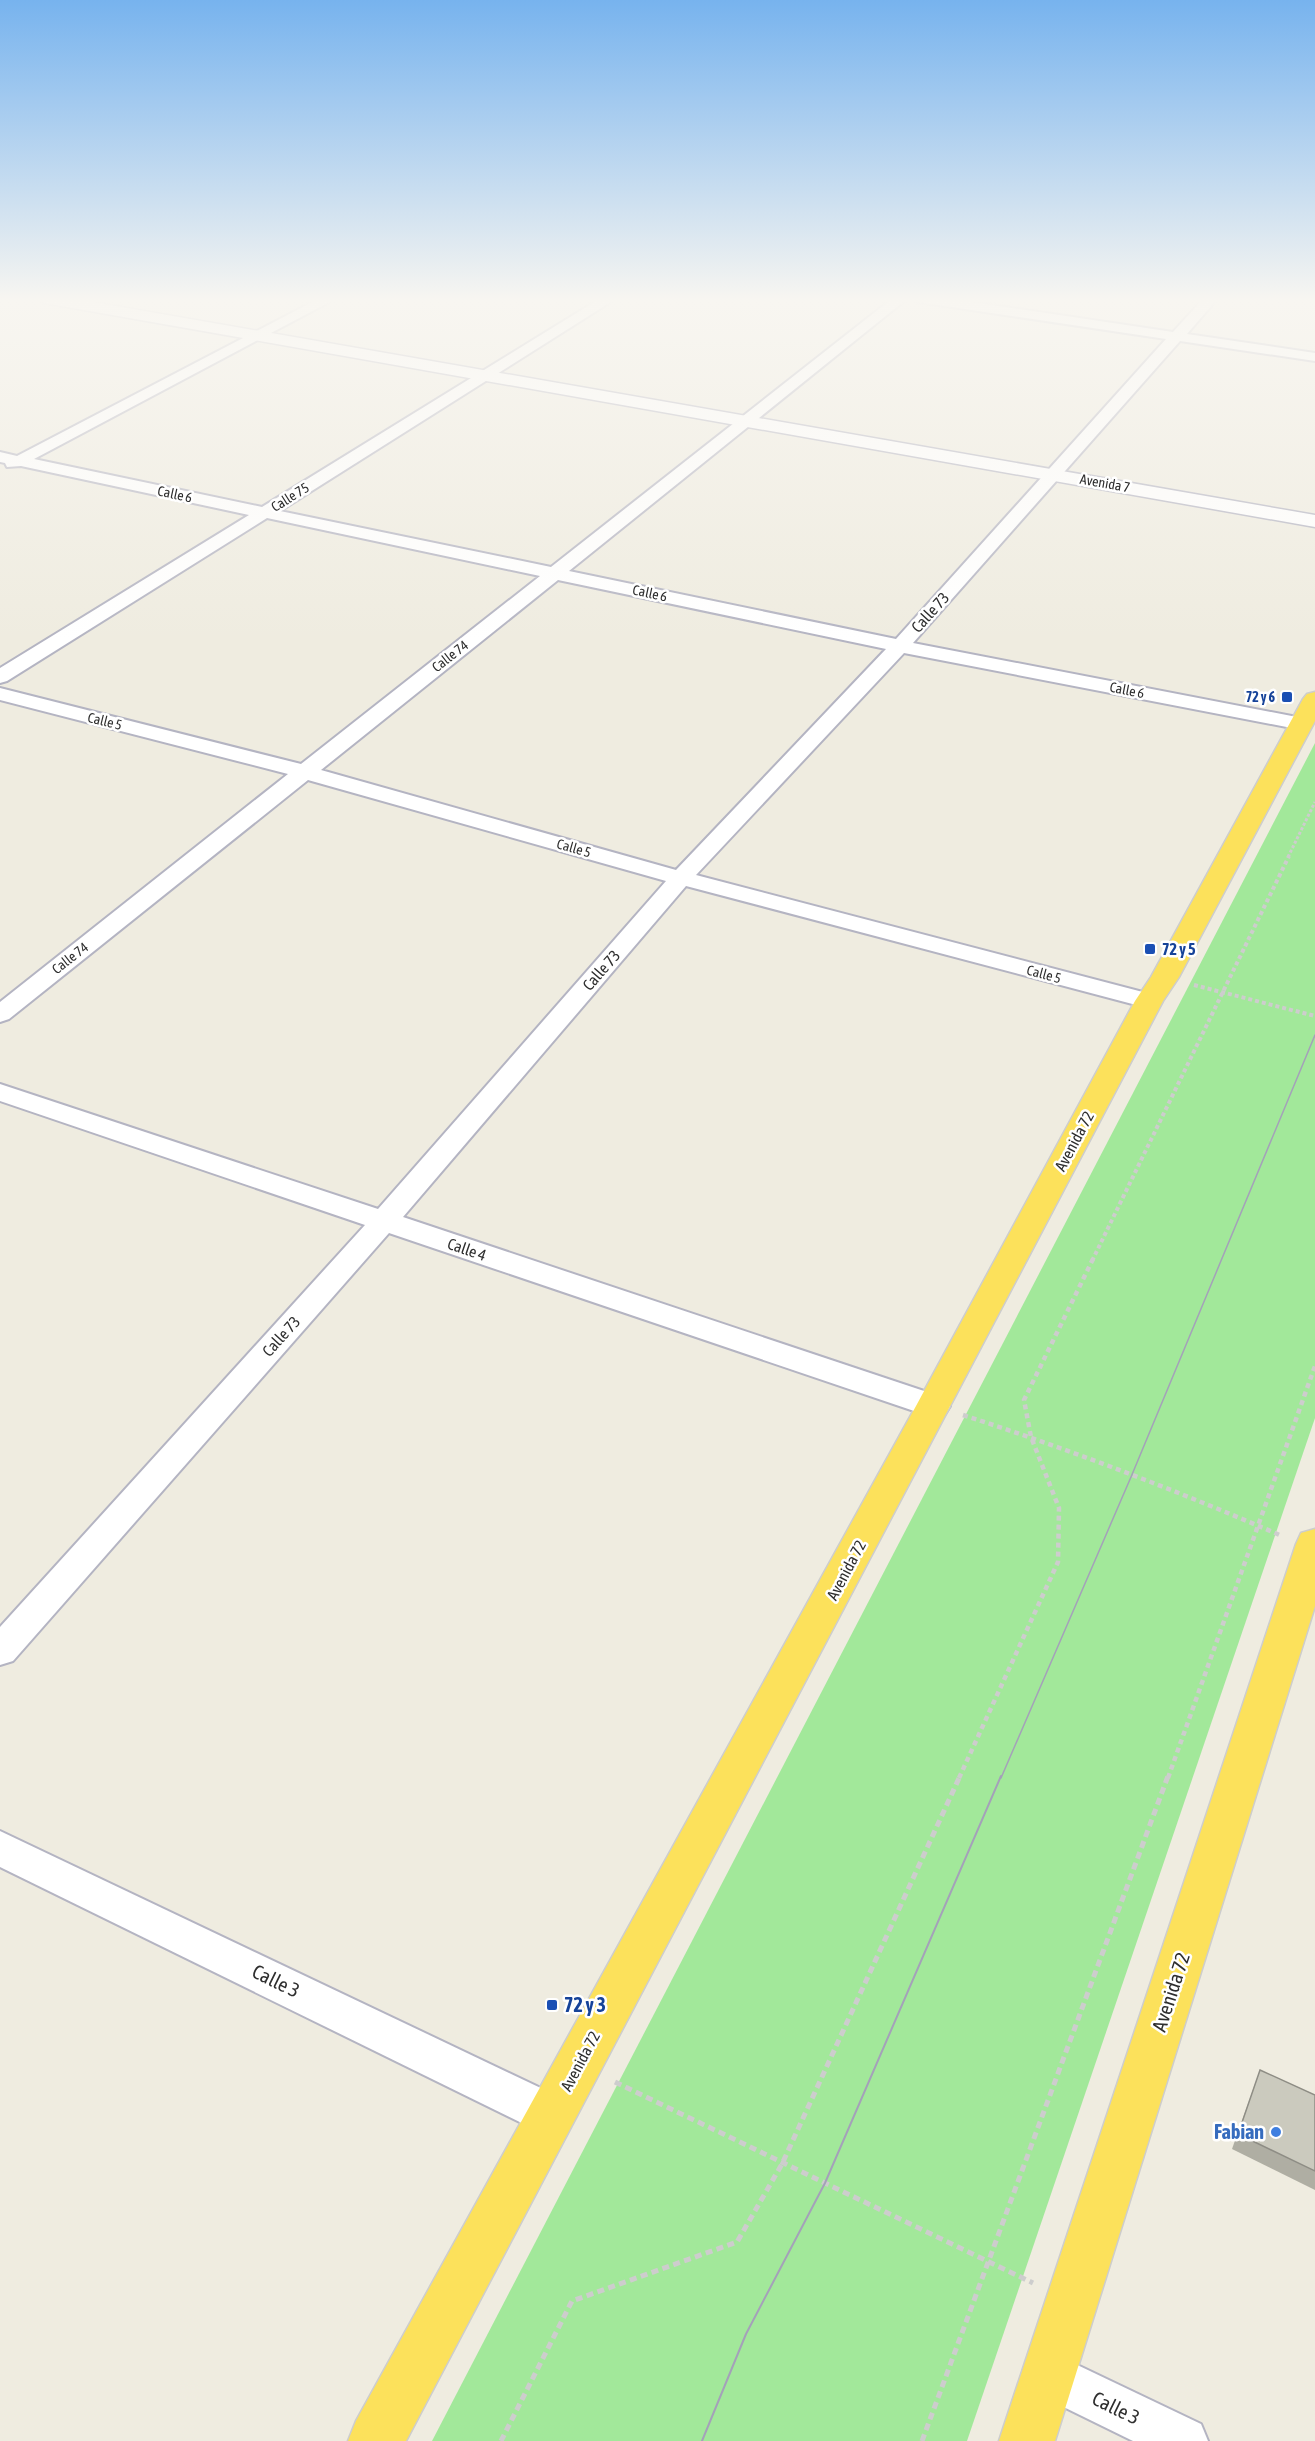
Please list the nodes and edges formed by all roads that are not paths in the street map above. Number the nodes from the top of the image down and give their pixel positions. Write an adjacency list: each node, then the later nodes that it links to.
1 (112, 412): 9 (street)
2 (427, 412): 13 (street, Calle 75)
3 (732, 412): 7 (main road, Avenida 7)
4 (738, 412): 7 (main road, Avenida 7)
5 (757, 412): 7 (street, Calle 74)
6 (1109, 412): 10 (street, Calle 73)
7 (753, 415): 10 (main road, Avenida 7); 15 (street, Calle 74)
8 (0, 457): 9 (street, Calle 6)
9 (19, 461): 11 (street); 13 (street, Calle 6)
10 (1059, 468): 12 (main road, Avenida 7); 14 (main road, Avenida 7); 16 (street, Calle 73)
11 (0, 471)
12 (1315, 506)
13 (264, 512): 15 (street, Calle 6); 17 (street, Calle 75)
14 (1315, 521)
15 (555, 573): 16 (street, Calle 6); 20 (street, Calle 74)
16 (900, 646): 19 (street, Calle 6); 21 (street, Calle 73)
17 (0, 677)
18 (0, 694): 20 (street, Calle 5)
19 (1308, 712): 22 (highway, Avenida 72)
20 (305, 772): 21 (street, Calle 5); 23 (street, Calle 74)
21 (681, 878): 22 (street, Calle 5); 25 (street, Calle 73)
22 (1157, 989): 26 (highway, Avenida 72)
23 (0, 1014)
24 (0, 1092): 25 (street, Calle 4)
25 (384, 1221): 26 (street, Calle 4); 28 (street, Calle 73)
26 (934, 1406): 30 (highway, Avenida 72)
27 (1314, 1548): 31 (highway, Avenida 72)
28 (0, 1651)
29 (0, 1848): 30 (street, Calle 3)
30 (551, 2115): 32 (highway, Avenida 72)
31 (1048, 2374): 33 (highway, Avenida 72); 34 (street, Calle 3)
32 (376, 2441)
33 (1027, 2441)
34 (1184, 2441)

